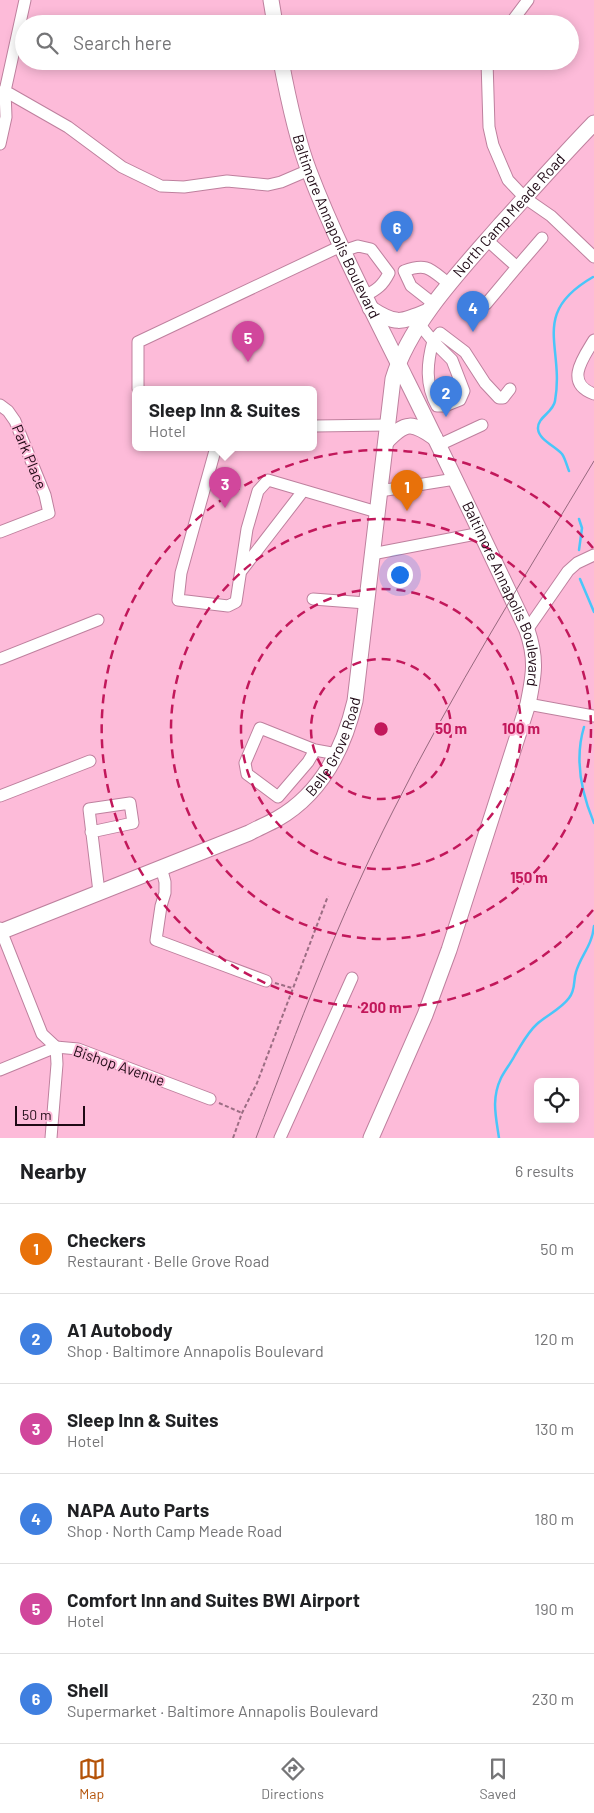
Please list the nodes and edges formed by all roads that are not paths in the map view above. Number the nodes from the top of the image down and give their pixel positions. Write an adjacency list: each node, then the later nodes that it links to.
1 (25, 0): 4 (street)
2 (271, 0): 5 (main road)
3 (528, 0): 6 (street)
4 (21, 15)
5 (274, 15)
6 (517, 15)
7 (15, 42): 10 (street)
8 (283, 70): 13 (main road, Baltimore Annapolis Boulevard)
9 (487, 70): 14 (street)
10 (3, 92): 12 (street); 13 (street)
11 (594, 123): 14 (main road, North Camp Meade Road)
12 (0, 144)
13 (309, 170): 17 (main road, Baltimore Annapolis Boulevard)
14 (525, 198): 16 (main road, North Camp Meade Road); 18 (street)
15 (542, 238): 19 (street)
16 (487, 240): 19 (street); 22 (main road, North Camp Meade Road)
17 (342, 248): 21 (street); 23 (main road, Baltimore Annapolis Boulevard); 30 (street)
18 (594, 257)
19 (517, 267): 24 (street)
20 (404, 271): 21 (street); 22 (street); 25 (street)
21 (389, 272): 23 (street)
22 (449, 284): 25 (main road, North Camp Meade Road)
23 (367, 302): 25 (main road); 29 (main road, Baltimore Annapolis Boulevard)
24 (486, 304)
25 (431, 308): 26 (main road, North Camp Meade Road)
26 (420, 325): 28 (street); 29 (main road, North Camp Meade Road)
27 (594, 340): 32 (street)
28 (433, 341): 31 (street); 34 (street); 34 (street)
29 (398, 362): 35 (main road, Baltimore Annapolis Boulevard); 36 (main road, Belle Grove Road)
30 (138, 386)
31 (510, 388)
32 (594, 394)
33 (0, 406): 46 (street, Park Place)
34 (437, 406): 35 (street)
35 (423, 413): 40 (main road, Baltimore Annapolis Boulevard)
36 (389, 425): 38 (street); 39 (main road, Belle Grove Road)
37 (482, 425): 40 (street)
38 (317, 426)
39 (386, 442): 40 (main road); 44 (main road, Belle Grove Road)
40 (437, 442): 42 (main road, Baltimore Annapolis Boulevard)
41 (215, 451): 50 (street)
42 (455, 479): 44 (street); 47 (main road, Baltimore Annapolis Boulevard)
43 (304, 491): 45 (street); 50 (street); 50 (street)
44 (380, 491): 45 (main road, Belle Grove Road)
45 (377, 512): 48 (main road, Belle Grove Road)
46 (0, 532)
47 (481, 533): 48 (street); 54 (main road, Baltimore Annapolis Boulevard)
48 (372, 554): 52 (main road, Belle Grove Road)
49 (594, 555): 54 (street)
50 (240, 573)
51 (313, 600): 52 (street)
52 (366, 603): 59 (main road, Belle Grove Road)
53 (98, 620): 55 (street)
54 (527, 630): 56 (main road, Baltimore Annapolis Boulevard)
55 (0, 658)
56 (528, 704): 57 (street); 73 (main road, Baltimore Annapolis Boulevard)
57 (594, 716)
58 (315, 750): 58 (street); 59 (street)
59 (337, 754): 63 (main road, Belle Grove Road)
60 (90, 761): 61 (street)
61 (0, 796)
62 (92, 832): 64 (street)
63 (160, 868): 64 (main road, Belle Grove Road); 67 (street)
64 (99, 892): 65 (main road, Belle Grove Road)
65 (0, 930): 68 (street)
66 (352, 978): 72 (street)
67 (266, 981)
68 (56, 1047): 69 (street, Bishop Avenue); 70 (street, Bishop Avenue); 71 (street)
69 (0, 1070)
70 (210, 1099)
71 (51, 1138)
72 (280, 1138)
73 (371, 1138)

